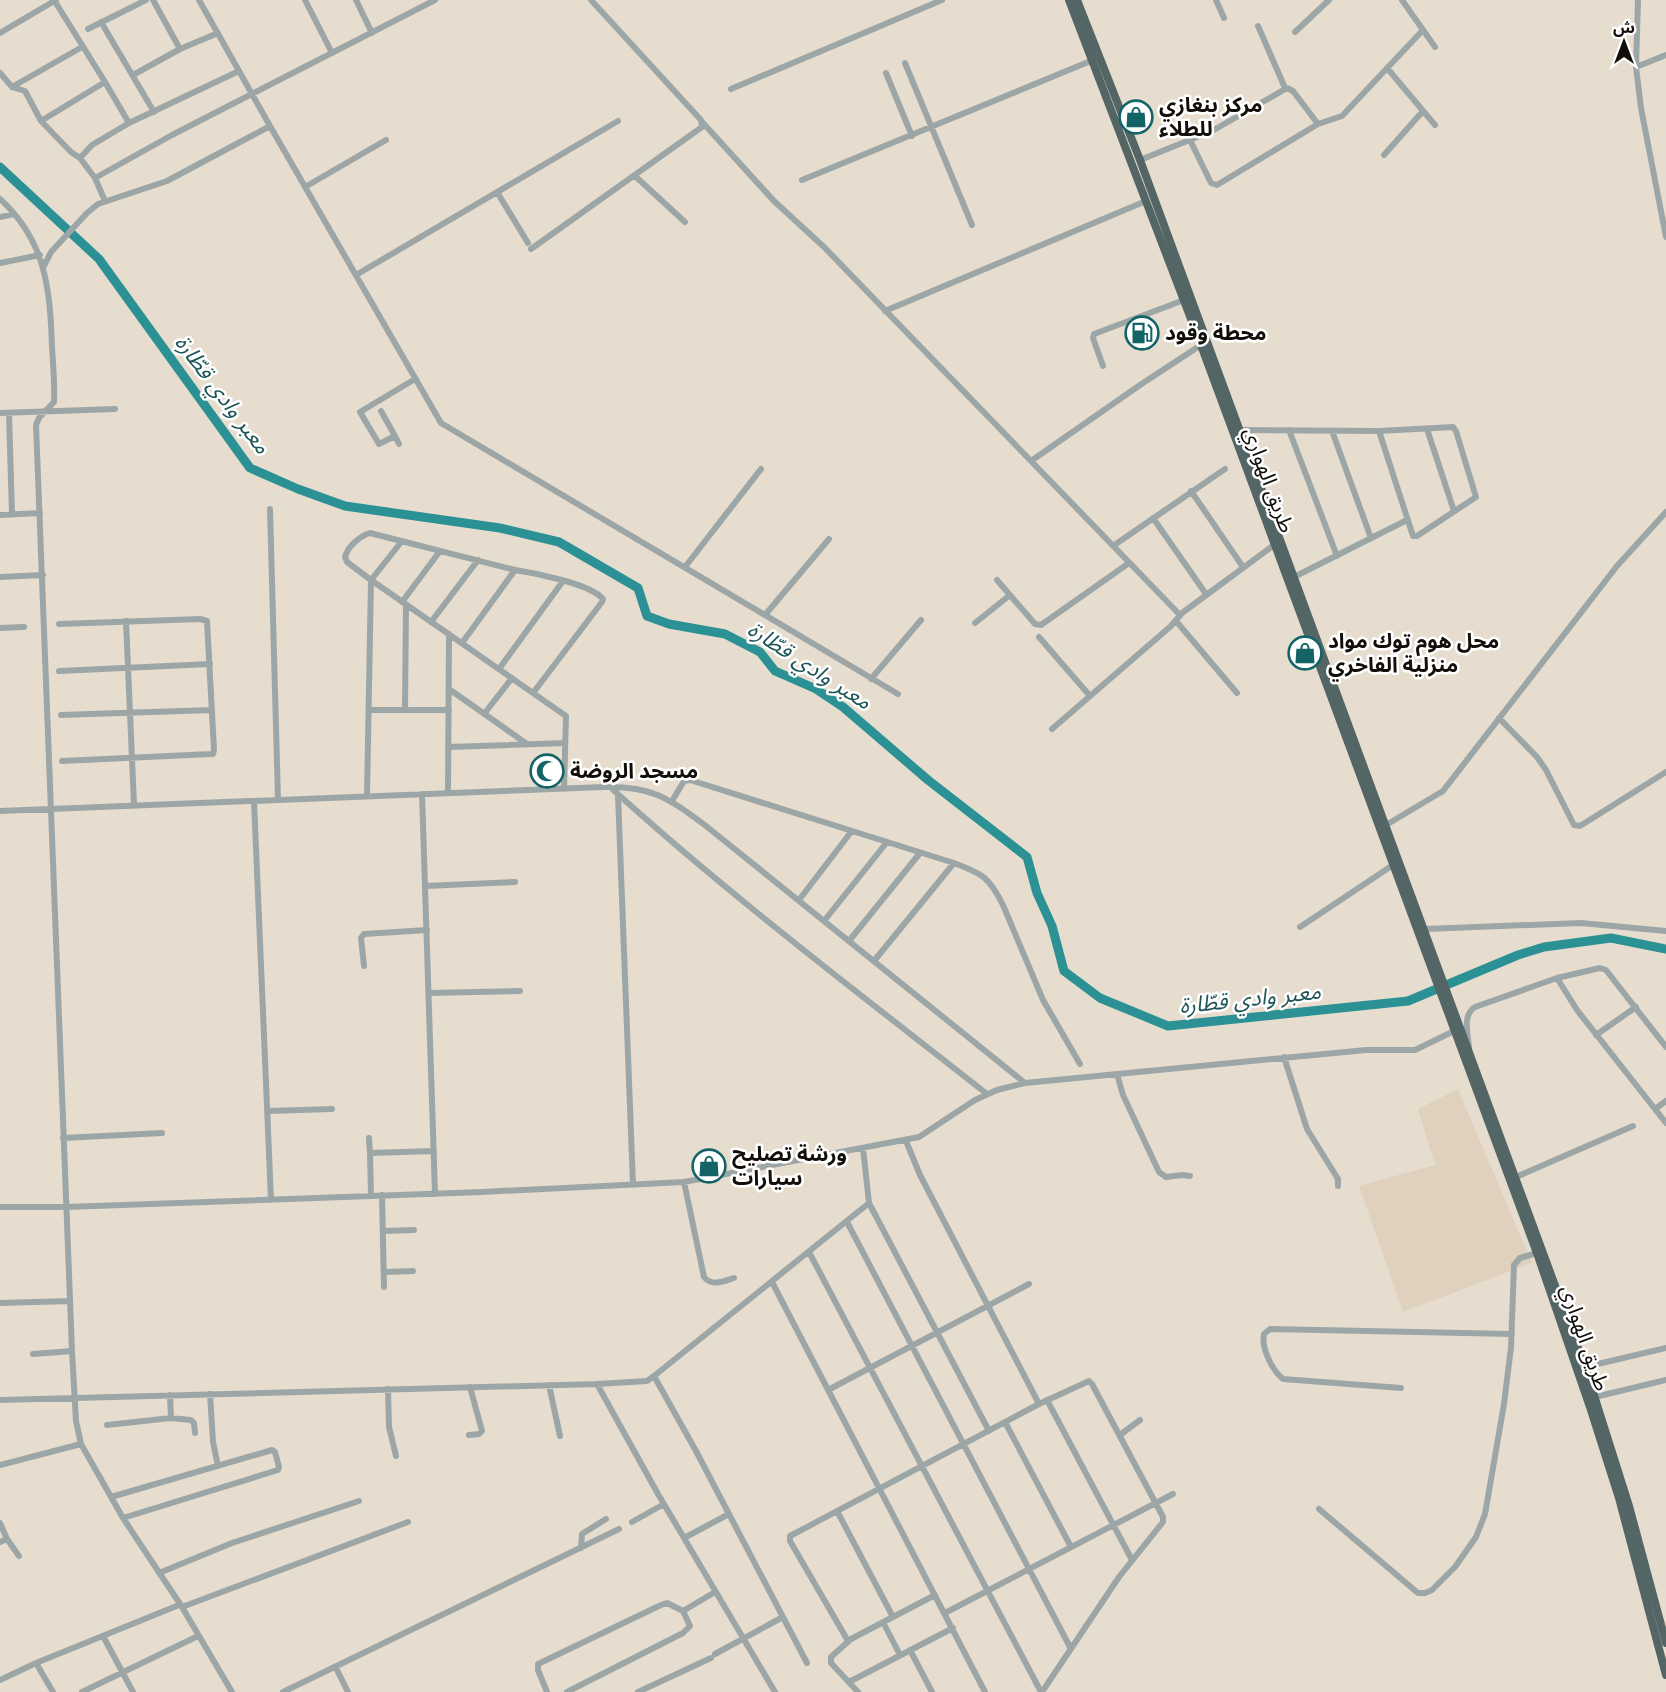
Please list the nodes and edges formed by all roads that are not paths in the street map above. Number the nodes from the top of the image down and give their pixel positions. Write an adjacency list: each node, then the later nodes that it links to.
1 (55, 0): 22 (street); 25 (street)
2 (146, 0): 17 (street)
3 (153, 0): 27 (street)
4 (200, 0): 23 (street)
5 (305, 0): 28 (street)
6 (356, 0): 24 (street)
7 (435, 0): 24 (street)
8 (591, 0): 48 (street)
9 (942, 0): 41 (street)
10 (1069, 0): 30 (highway, طريق الهواري)
11 (1077, 0): 58 (highway, طريق الهواري)
12 (1216, 0): 16 (street)
13 (1329, 0): 21 (street)
14 (1402, 0): 20 (street)
15 (1638, 0): 32 (street)
16 (1224, 18)
17 (101, 22): 19 (street); 37 (street)
18 (1258, 26): 40 (street)
19 (88, 29)
20 (1423, 30): 26 (street); 33 (street)
21 (1295, 32)
22 (0, 33)
23 (218, 33): 27 (street); 34 (street)
24 (372, 33): 28 (street)
25 (82, 47): 38 (street); 39 (street)
26 (1435, 47)
27 (180, 49): 37 (street)
28 (332, 53): 42 (street)
29 (1666, 55): 32 (street)
30 (1093, 60): 52 (street); 66 (highway, طريق الهواري)
31 (905, 63): 52 (street)
32 (1636, 67): 71 (street)
33 (1387, 69): 43 (street); 49 (street)
34 (239, 71): 42 (street); 44 (street)
35 (0, 73): 39 (street)
36 (886, 73): 53 (street)
37 (133, 75): 44 (street)
38 (105, 82): 45 (street); 47 (street)
39 (12, 87): 45 (street)
40 (1284, 88): 49 (street); 55 (street)
41 (731, 89)
42 (252, 94): 51 (street); 60 (street)
43 (1423, 111): 50 (street); 56 (street)
44 (154, 112): 47 (street)
45 (41, 121): 57 (street)
46 (618, 121): 63 (street)
47 (129, 123): 57 (street)
48 (703, 123): 59 (street); 78 (street)
49 (1318, 124): 55 (street)
50 (1435, 125)
51 (270, 126): 62 (street); 65 (street)
52 (933, 128): 53 (street); 70 (street)
53 (912, 136): 61 (street)
54 (386, 140): 62 (street)
55 (1190, 140): 58 (street)
56 (1384, 155)
57 (80, 158): 60 (street)
58 (1140, 160): 88 (highway, طريق الهواري)
59 (635, 176): 63 (street); 69 (street)
60 (95, 178): 65 (street)
61 (802, 180)
62 (304, 186): 76 (street)
63 (497, 192): 76 (street)
64 (0, 200): 67 (street)
65 (105, 201): 73 (street)
66 (1146, 201): 77 (highway, طريق الهواري); 78 (street)
67 (14, 214): 68 (street); 72 (street)
68 (0, 217)
69 (685, 222)
70 (972, 225)
71 (1666, 237)
72 (38, 252): 73 (street); 74 (street); 75 (street)
73 (51, 252): 75 (street)
74 (0, 263)
75 (44, 267): 84 (street)
76 (356, 275): 81 (street)
77 (1184, 300): 79 (highway, طريق الهواري); 80 (street)
78 (885, 311): 94 (street)
79 (1201, 345): 94 (street); 109 (highway, طريق الهواري)
80 (1103, 366)
81 (415, 379): 92 (street); 115 (street)
82 (115, 409): 84 (street)
83 (381, 411): 92 (street)
84 (46, 412): 86 (street); 101 (street)
85 (0, 413): 86 (street)
86 (9, 413): 103 (street)
87 (1427, 429): 91 (street); 99 (street); 99 (street)
88 (1239, 430): 89 (street); 120 (highway, طريق الهواري)
89 (1289, 430): 90 (street); 112 (street)
90 (1332, 431): 91 (street); 106 (street)
91 (1379, 431): 105 (street)
92 (395, 436): 93 (street)
93 (399, 444)
94 (1031, 461): 110 (street)
95 (1225, 469): 97 (street)
96 (761, 470): 115 (street)
97 (1191, 491): 104 (street); 116 (street)
98 (270, 509): 173 (street)
99 (1454, 510): 105 (street)
100 (1666, 512): 159 (street)
101 (40, 513): 103 (street); 118 (street)
102 (0, 515): 103 (street)
103 (12, 515)
104 (1153, 518): 110 (street); 124 (street)
105 (1407, 520): 106 (street)
106 (1371, 538): 112 (street)
107 (830, 539): 127 (street)
108 (402, 541): 111 (street); 121 (street); 121 (street)
109 (1274, 545): 116 (street); 140 (highway, طريق الهواري)
110 (1113, 546): 114 (street)
111 (440, 551): 113 (street); 126 (street)
112 (1336, 556): 120 (street)
113 (478, 561): 117 (street); 132 (street)
114 (1130, 563): 125 (street); 128 (street)
115 (685, 567): 127 (street)
116 (1243, 567): 124 (street)
117 (515, 570): 123 (street); 139 (street)
118 (43, 575): 119 (street); 177 (street)
119 (0, 577)
120 (1294, 577): 140 (highway, طريق الهواري)
121 (371, 580): 126 (street); 153 (street)
122 (998, 580): 125 (street)
123 (563, 581): 143 (street); 148 (street)
124 (1206, 594): 128 (street)
125 (1010, 595): 133 (street)
126 (404, 603): 132 (street); 154 (street)
127 (765, 615): 146 (street)
128 (1180, 615): 131 (street)
129 (921, 620): 146 (street)
130 (126, 621): 134 (street); 141 (street); 142 (street)
131 (1176, 621): 149 (street); 151 (street)
132 (431, 622): 137 (street)
133 (975, 622)
134 (59, 624)
135 (24, 627): 136 (street)
136 (0, 628)
137 (449, 634): 139 (street); 147 (street)
138 (1039, 637): 151 (street)
139 (462, 643): 143 (street)
140 (1316, 646): 179 (highway, طريق الهواري); 184 (highway, طريق الهواري)
141 (210, 664): 142 (street); 152 (street)
142 (128, 668): 144 (street); 156 (street)
143 (499, 669): 145 (street)
144 (59, 671)
145 (512, 678): 148 (street); 157 (street)
146 (871, 678): 150 (street)
147 (449, 689): 155 (street); 157 (street)
148 (533, 693): 161 (street)
149 (1237, 693)
150 (898, 694)
151 (1089, 696): 160 (street)
152 (212, 710): 156 (street); 164 (street)
153 (369, 710): 154 (street); 172 (street)
154 (405, 710): 155 (street)
155 (449, 710): 163 (street)
156 (130, 712): 158 (street); 164 (street)
157 (484, 714): 162 (street)
158 (61, 715)
159 (1499, 718): 166 (street); 179 (street)
160 (1052, 729)
161 (565, 742): 162 (street); 168 (street)
162 (527, 744): 163 (street)
163 (448, 747): 169 (street)
164 (132, 757): 165 (street); 176 (street)
165 (62, 761)
166 (1666, 772)
167 (610, 787): 168 (street); 171 (street); 175 (street)
168 (564, 789): 169 (street)
169 (448, 793): 170 (street)
170 (422, 794): 172 (street); 186 (street)
171 (618, 795): 210 (street); 227 (street)
172 (367, 796): 173 (street)
173 (278, 800): 174 (street)
174 (254, 801): 176 (street); 214 (street)
175 (672, 801): 180 (street); 187 (street)
176 (134, 806): 177 (street)
177 (51, 809): 178 (street); 218 (street)
178 (0, 811)
179 (1386, 825): 190 (highway, طريق الهواري)
180 (851, 832): 181 (street); 187 (street)
181 (886, 842): 182 (street); 188 (street)
182 (920, 853): 183 (street); 193 (street)
183 (954, 863): 194 (street); 207 (street)
184 (1393, 866): 189 (street); 196 (highway, طريق الهواري)
185 (515, 882): 186 (street)
186 (425, 886): 191 (street)
187 (799, 900): 188 (street)
188 (824, 921): 193 (street)
189 (1300, 927)
190 (1425, 929): 192 (street); 196 (highway, طريق الهواري)
191 (427, 930): 195 (street); 199 (street)
192 (1666, 931)
193 (849, 941): 194 (street)
194 (874, 961): 209 (street)
195 (364, 966)
196 (1437, 972): 201 (highway)
197 (1557, 978): 200 (street); 203 (street); 205 (street)
198 (520, 991): 199 (street)
199 (429, 993): 222 (street)
200 (1636, 1007): 203 (street); 204 (street)
201 (1454, 1018): 202 (highway, طريق الهواري); 205 (highway, طريق الهواري)
202 (1454, 1031): 206 (street); 240 (highway, طريق الهواري)
203 (1596, 1035): 213 (street)
204 (1666, 1047)
205 (1469, 1051): 225 (highway, طريق الهواري)
206 (1284, 1058): 208 (street); 228 (street)
207 (1080, 1064)
208 (1116, 1074): 209 (street); 224 (street)
209 (1025, 1083): 210 (street)
210 (987, 1094): 220 (street)
211 (1666, 1101): 213 (street)
212 (332, 1109): 214 (street)
213 (1655, 1109): 215 (street)
214 (268, 1111): 232 (street)
215 (1666, 1123)
216 (1633, 1126): 225 (street)
217 (162, 1133): 218 (street)
218 (63, 1138): 235 (street)
219 (369, 1138): 223 (street)
220 (906, 1141): 221 (street); 249 (street)
221 (863, 1148): 226 (street); 233 (street)
222 (434, 1151): 223 (street); 229 (street)
223 (370, 1153): 231 (street)
224 (1190, 1176)
225 (1516, 1177): 256 (highway, طريق الهواري)
226 (684, 1182): 227 (street); 243 (street)
227 (633, 1185): 229 (street)
228 (1338, 1186)
229 (435, 1194): 230 (street)
230 (382, 1195): 231 (street); 238 (street)
231 (372, 1196): 232 (street)
232 (272, 1200): 235 (street)
233 (869, 1203): 236 (street); 250 (street)
234 (0, 1207): 235 (street)
235 (66, 1207): 247 (street)
236 (847, 1222): 239 (street); 252 (street)
237 (414, 1230): 238 (street)
238 (383, 1231): 242 (street)
239 (809, 1252): 244 (street); 257 (street)
240 (1537, 1253): 251 (street); 334 (highway, طريق الهواري)
241 (413, 1271): 242 (street)
242 (384, 1272): 246 (street)
243 (734, 1278)
244 (772, 1282): 258 (street); 265 (street)
245 (1029, 1284): 249 (street)
246 (384, 1287)
247 (70, 1302): 248 (street); 254 (street)
248 (0, 1303)
249 (988, 1306): 250 (street); 272 (street)
250 (937, 1333): 252 (street); 277 (street)
251 (1512, 1334): 263 (street); 294 (street)
252 (912, 1346): 257 (street); 283 (street)
253 (1666, 1348): 256 (street)
254 (72, 1351): 255 (street); 269 (street)
255 (33, 1354)
256 (1585, 1366): 268 (highway, طريق الهواري)
257 (870, 1368): 265 (street); 287 (street)
258 (654, 1377): 260 (street); 296 (street)
259 (1666, 1380): 268 (street)
260 (597, 1384): 261 (street); 293 (street)
261 (549, 1385): 262 (street); 281 (street)
262 (470, 1387): 264 (street); 279 (street)
263 (1401, 1388)
264 (388, 1389): 266 (street); 284 (street)
265 (828, 1390): 288 (street)
266 (210, 1394): 267 (street); 286 (street)
267 (170, 1395): 269 (street); 273 (street)
268 (1595, 1396): 326 (highway, طريق الهواري)
269 (75, 1398): 270 (street); 282 (street)
270 (0, 1400)
271 (1047, 1400): 272 (street); 280 (street); 302 (street)
272 (1039, 1404): 275 (street)
273 (171, 1418): 276 (street); 278 (street)
274 (1140, 1419): 280 (street)
275 (1005, 1422): 277 (street); 306 (street)
276 (107, 1425)
277 (988, 1431): 283 (street)
278 (195, 1433)
279 (469, 1435)
280 (1120, 1435): 292 (street)
281 (560, 1436)
282 (81, 1444): 285 (street); 290 (street)
283 (964, 1444): 287 (street); 310 (street)
284 (396, 1456)
285 (0, 1465)
286 (218, 1466): 290 (street); 297 (street)
287 (922, 1466): 288 (street); 312 (street)
288 (880, 1488): 295 (street); 314 (street)
289 (1173, 1494): 292 (street)
290 (111, 1497): 297 (street)
291 (358, 1501): 311 (street)
292 (1155, 1503): 302 (street); 309 (street)
293 (664, 1504): 300 (street); 304 (street)
294 (1319, 1509)
295 (837, 1511): 319 (street); 325 (street)
296 (729, 1514): 304 (street); 318 (street)
297 (123, 1518): 311 (street)
298 (606, 1519): 307 (street)
299 (408, 1522): 315 (street)
300 (632, 1522)
301 (0, 1523): 305 (street)
302 (1113, 1525): 306 (street); 309 (street)
303 (619, 1529): 307 (street)
304 (684, 1538): 313 (street)
305 (3, 1541): 308 (street)
306 (1071, 1547): 310 (street)
307 (581, 1548): 332 (street)
308 (19, 1556)
309 (1132, 1560): 327 (street)
310 (1029, 1569): 312 (street); 327 (street)
311 (159, 1573): 315 (street)
312 (987, 1591): 317 (street); 350 (street)
313 (715, 1592): 316 (street); 324 (street)
314 (935, 1595): 317 (street); 319 (street)
315 (180, 1606): 322 (street); 323 (street)
316 (683, 1611): 343 (street); 344 (street)
317 (945, 1613): 321 (street)
318 (783, 1617): 324 (street); 331 (street)
319 (893, 1617): 320 (street)
320 (883, 1622): 325 (street); 329 (street)
321 (953, 1628): 328 (street); 349 (street)
322 (103, 1636): 330 (street); 333 (street)
323 (198, 1636): 333 (street); 340 (street)
324 (743, 1639): 345 (street); 346 (street)
325 (848, 1641): 336 (street)
326 (1666, 1643)
327 (1071, 1649): 350 (street)
328 (910, 1650): 329 (street); 348 (street)
329 (900, 1655): 336 (street)
330 (36, 1663): 335 (street); 337 (street)
331 (807, 1663)
332 (336, 1668): 341 (street); 342 (street)
333 (122, 1673): 338 (street); 339 (street)
334 (1666, 1675)
335 (0, 1680)
336 (849, 1682): 347 (street)
337 (52, 1692)
338 (82, 1692)
339 (133, 1692)
340 (232, 1692)
341 (283, 1692)
342 (348, 1692)
343 (547, 1692)
344 (567, 1692)
345 (638, 1692)
346 (775, 1692)
347 (858, 1692)
348 (932, 1692)
349 (986, 1692)
350 (1041, 1692)

